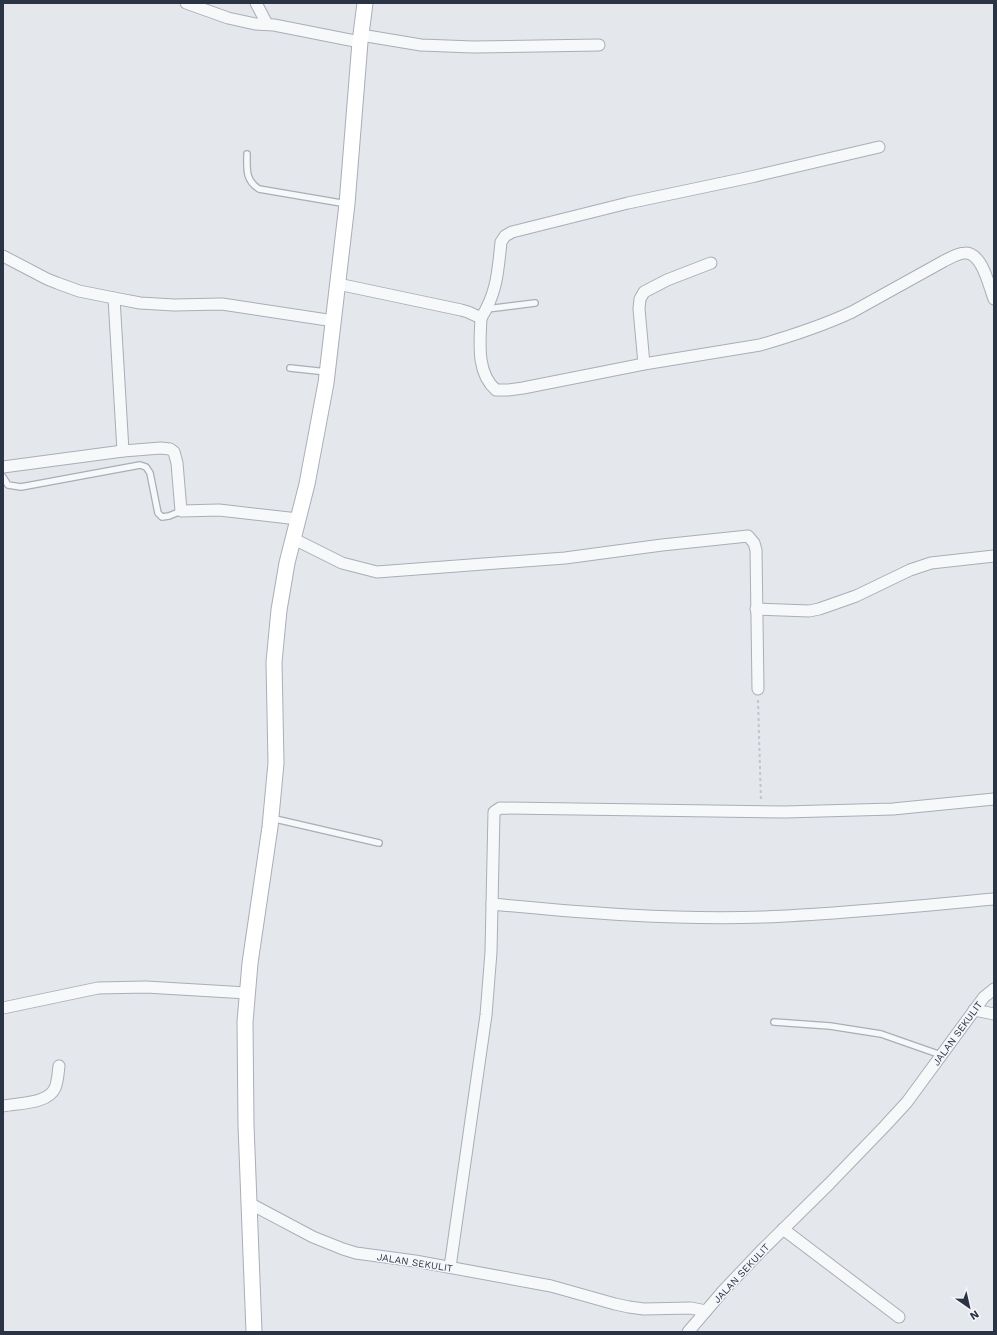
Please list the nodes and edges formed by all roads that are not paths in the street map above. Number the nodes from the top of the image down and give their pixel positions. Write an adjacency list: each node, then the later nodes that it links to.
1 (186, 3): 4 (street)
2 (256, 3): 4 (street)
3 (365, 3): 5 (street)
4 (267, 24): 5 (street)
5 (360, 38): 6 (street); 9 (street)
6 (599, 45)
7 (879, 147): 16 (street)
8 (247, 154): 9 (lane)
9 (347, 204): 12 (street)
10 (3, 256): 13 (street)
11 (711, 263): 18 (street)
12 (338, 284): 16 (street); 17 (street)
13 (114, 298): 17 (street); 21 (street)
14 (994, 299): 18 (street)
15 (534, 303): 16 (lane)
16 (484, 314): 18 (street)
17 (334, 321): 20 (street)
18 (644, 364)
19 (290, 368): 20 (lane)
20 (327, 372): 25 (street)
21 (123, 451): 22 (street); 24 (street)
22 (3, 467)
23 (3, 477): 24 (lane)
24 (181, 511): 25 (street)
25 (298, 519): 26 (street)
26 (294, 539): 28 (street); 31 (street)
27 (994, 556): 28 (street)
28 (756, 610): 29 (street)
29 (758, 689)
30 (994, 799): 34 (street)
31 (271, 818): 32 (lane); 36 (street)
32 (379, 842)
33 (994, 899): 34 (street)
34 (492, 904): 46 (street)
35 (994, 989): 38 (street, JALAN SEKULIT)
36 (247, 993): 37 (street); 44 (street)
37 (3, 1008)
38 (974, 1010): 39 (street); 41 (street, JALAN SEKULIT)
39 (994, 1014)
40 (774, 1022): 41 (lane)
41 (941, 1055): 45 (street, JALAN SEKULIT)
42 (59, 1066): 43 (street)
43 (3, 1106)
44 (249, 1203): 46 (street, JALAN SEKULIT); 49 (street)
45 (783, 1229): 47 (street, JALAN SEKULIT); 48 (street)
46 (450, 1267): 47 (street, JALAN SEKULIT)
47 (706, 1311): 50 (street)
48 (899, 1318)
49 (254, 1332)
50 (688, 1332)

